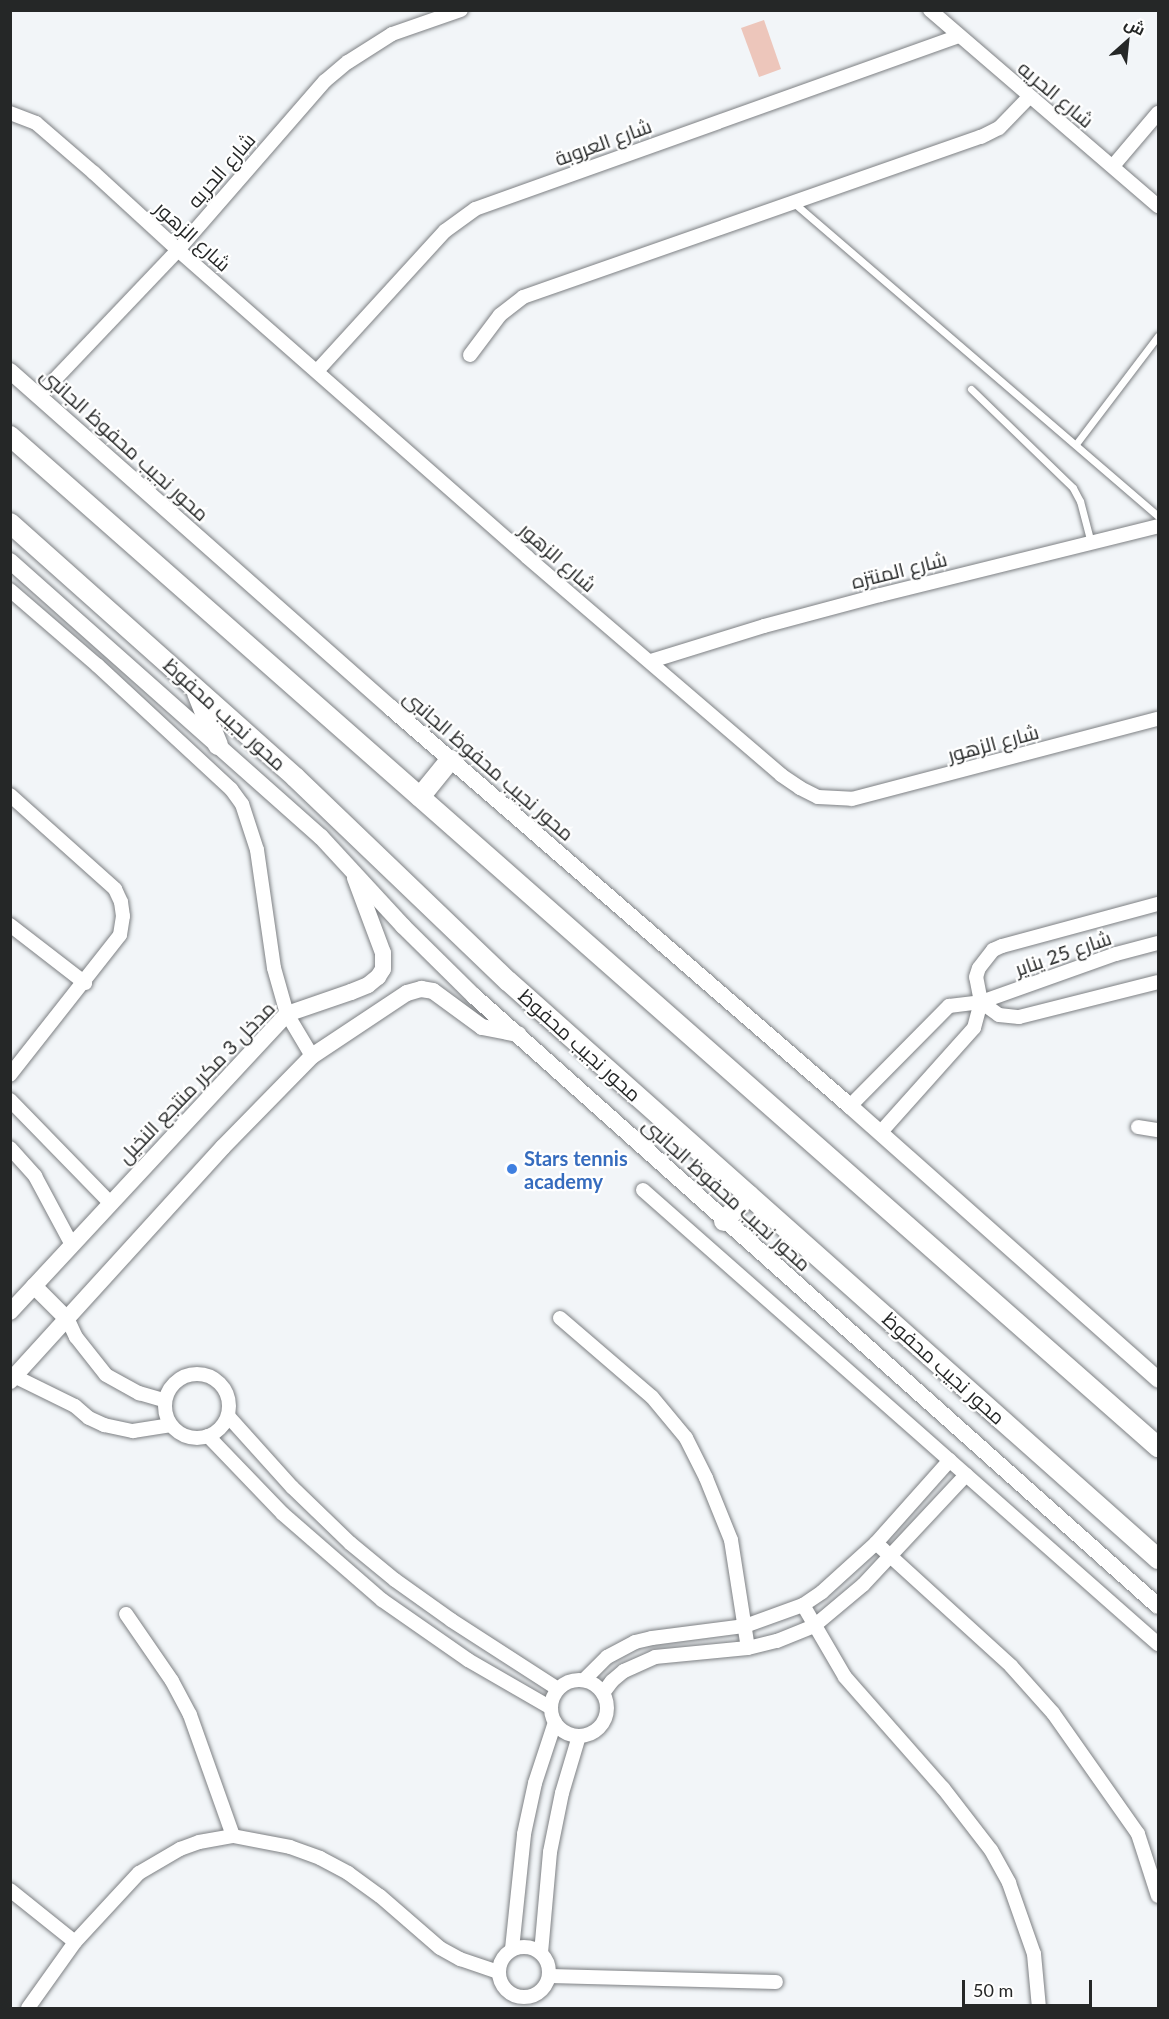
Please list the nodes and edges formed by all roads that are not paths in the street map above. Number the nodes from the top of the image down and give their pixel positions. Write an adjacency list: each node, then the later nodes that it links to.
1 (461, 10): 10 (street, شارع الحريه)
2 (930, 10): 3 (street, شارع الحريه)
3 (959, 36): 4 (street, شارع الحريه); 14 (street, شارع العروبة)
4 (1029, 97): 7 (street, شارع الحريه); 8 (street)
5 (10, 113): 10 (street, شارع الزهور)
6 (1158, 114): 7 (street)
7 (1113, 166): 9 (street, شارع الحريه)
8 (792, 202): 12 (street); 18 (lane)
9 (1158, 206)
10 (178, 250): 14 (street, شارع الزهور); 16 (street, شارع الحريه)
11 (1158, 339): 18 (lane)
12 (470, 354)
13 (10, 371): 16 (street, محور نجيب محفوظ الجانبى)
14 (317, 371): 25 (street, شارع الزهور)
15 (971, 389): 22 (lane)
16 (39, 396): 29 (street, محور نجيب محفوظ الجانبى)
17 (10, 436): 31 (main road)
18 (1076, 444): 19 (lane)
19 (1158, 516)
20 (10, 523): 26 (main road, محور نجيب محفوظ)
21 (1158, 526): 22 (street, شارع المنتزه)
22 (1092, 543): 25 (street, شارع المنتزه)
23 (10, 561): 28 (street, محور نجيب محفوظ الجانبى)
24 (10, 590): 39 (street)
25 (651, 662): 27 (street, شارع الزهور)
26 (195, 688): 28 (main road); 50 (main road, محور نجيب محفوظ)
27 (1158, 719)
28 (218, 745): 32 (street, محور نجيب محفوظ الجانبى)
29 (450, 760): 31 (main road); 44 (street, محور نجيب محفوظ الجانبى)
30 (10, 795): 36 (street)
31 (420, 797): 64 (main road)
32 (350, 866): 39 (street, مدخل 3 مكرر منتجع النخيل); 40 (street, محور نجيب محفوظ الجانبى)
33 (1158, 903): 38 (street)
34 (10, 925): 36 (street)
35 (1158, 943): 38 (street, شارع 25 يناير)
36 (85, 982): 42 (street)
37 (1158, 982): 38 (street)
38 (981, 1002): 44 (street, شارع 25 يناير); 47 (street)
39 (287, 1014): 41 (street); 51 (street, مدخل 3 مكرر منتجع النخيل)
40 (518, 1034): 41 (street); 52 (street, محور نجيب محفوظ الجانبى)
41 (312, 1056): 57 (street)
42 (10, 1075)
43 (10, 1100): 51 (street)
44 (850, 1106): 47 (street, محور نجيب محفوظ الجانبى)
45 (1138, 1127): 46 (street)
46 (1158, 1130)
47 (880, 1133): 59 (street, محور نجيب محفوظ الجانبى)
48 (10, 1148): 53 (street)
49 (643, 1190): 65 (street)
50 (749, 1195): 52 (main road); 69 (main road, محور نجيب محفوظ)
51 (110, 1203): 53 (street, مدخل 3 مكرر منتجع النخيل)
52 (724, 1221): 71 (street, محور نجيب محفوظ الجانبى)
53 (72, 1245): 54 (street, مدخل 3 مكرر منتجع النخيل)
54 (34, 1286): 55 (street, مدخل 3 مكرر منتجع النخيل); 57 (street)
55 (10, 1312)
56 (560, 1318): 73 (street)
57 (68, 1320): 58 (street); 60 (street)
58 (12, 1377): 62 (street)
59 (1158, 1379)
60 (164, 1400): 61 (street); 62 (street)
61 (228, 1416): 63 (street); 78 (street)
62 (171, 1425): 63 (street)
63 (208, 1436): 80 (street)
64 (1158, 1448)
65 (950, 1460): 66 (street); 67 (street)
66 (966, 1475): 68 (street); 75 (street)
67 (876, 1543): 68 (street); 70 (street)
68 (891, 1557): 74 (street); 85 (street)
69 (1158, 1559)
70 (803, 1605): 73 (street); 74 (street)
71 (1158, 1606)
72 (126, 1614): 83 (street)
73 (745, 1626): 76 (street); 77 (street)
74 (814, 1626): 76 (street); 95 (street)
75 (1158, 1644)
76 (748, 1648): 79 (street)
77 (584, 1680): 78 (street); 79 (street)
78 (558, 1689): 80 (street)
79 (603, 1693): 82 (street)
80 (551, 1708): 81 (street)
81 (555, 1722): 82 (street); 87 (street)
82 (579, 1737): 88 (street)
83 (232, 1836): 86 (street); 89 (street)
84 (10, 1890): 86 (street)
85 (1158, 1896)
86 (75, 1942): 94 (street)
87 (512, 1949): 88 (street); 89 (street)
88 (541, 1953): 90 (street)
89 (498, 1972): 92 (street)
90 (550, 1976): 91 (street); 93 (street)
91 (776, 1982)
92 (512, 2002): 93 (street)
93 (534, 2002)
94 (28, 2008)
95 (1039, 2008)

